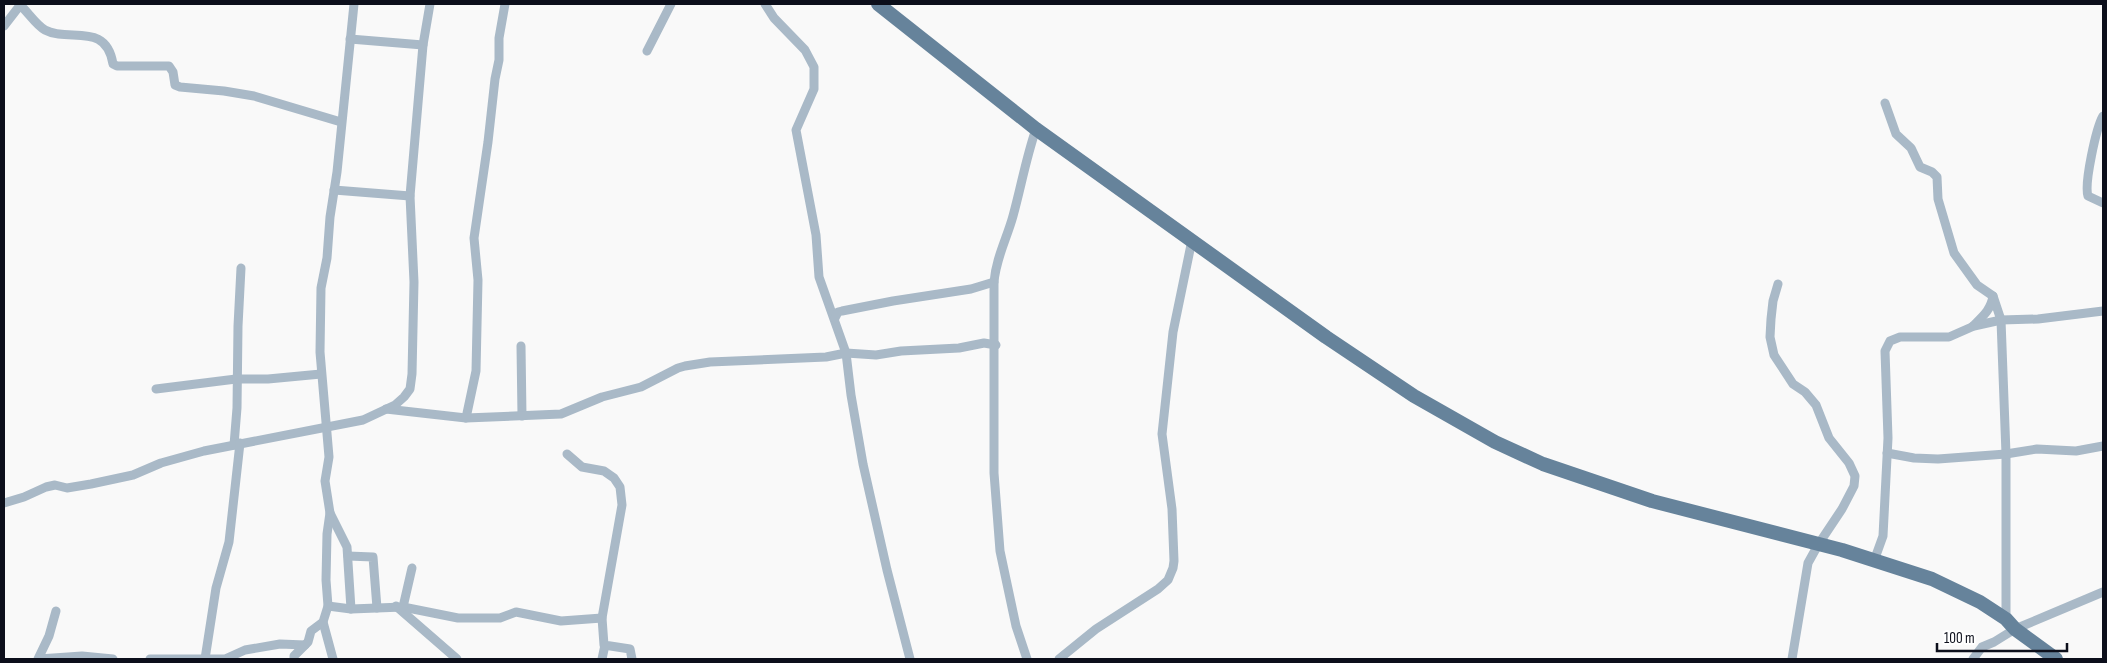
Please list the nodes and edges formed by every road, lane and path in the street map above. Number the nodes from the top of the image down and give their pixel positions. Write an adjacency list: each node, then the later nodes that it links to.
1 (20, 4): 8 (street); 14 (street)
2 (354, 4): 9 (street)
3 (430, 4): 10 (street)
4 (505, 4): 36 (street)
5 (671, 4): 11 (street)
6 (766, 4): 25 (street)
7 (878, 4): 15 (main road)
8 (4, 26)
9 (350, 39): 10 (street); 14 (street)
10 (423, 45): 17 (street)
11 (647, 51)
12 (1886, 104): 23 (street)
13 (2103, 116): 18 (street)
14 (342, 122): 16 (street)
15 (1036, 130): 19 (main road); 21 (street)
16 (334, 190): 17 (street); 31 (street)
17 (410, 196): 34 (street)
18 (2103, 203)
19 (1192, 240): 45 (main road); 72 (street)
20 (241, 268): 32 (street)
21 (994, 282): 25 (street); 28 (street)
22 (1778, 284): 45 (street)
23 (1993, 296): 26 (street); 27 (street)
24 (2103, 311): 26 (street)
25 (834, 318): 30 (street)
26 (2001, 320): 27 (street); 42 (street)
27 (1970, 328): 41 (street)
28 (996, 345): 30 (street); 71 (street)
29 (521, 346): 35 (street)
30 (846, 353): 35 (street); 70 (street)
31 (321, 374): 32 (street); 37 (street)
32 (236, 379): 33 (street); 38 (street)
33 (156, 389)
34 (384, 409): 36 (street); 37 (street)
35 (522, 416): 36 (street)
36 (466, 418)
37 (327, 428): 38 (street); 44 (street)
38 (237, 444): 43 (street); 63 (street)
39 (2103, 446): 42 (street)
40 (567, 454): 55 (street)
41 (1887, 454): 42 (street); 47 (street)
42 (2006, 454): 57 (street)
43 (4, 503)
44 (330, 512): 46 (street); 50 (street)
45 (1818, 545): 47 (main road); 73 (street)
46 (348, 556): 52 (street); 53 (street)
47 (1874, 561): 57 (main road)
48 (412, 568): 51 (street)
49 (2103, 592): 57 (street)
50 (328, 606): 53 (street); 56 (street)
51 (399, 606): 52 (street); 55 (street); 67 (street)
52 (377, 608): 53 (street)
53 (351, 609)
54 (56, 611): 60 (street)
55 (602, 618): 59 (street)
56 (323, 622): 58 (street); 66 (street)
57 (2011, 624): 74 (street); 75 (main road)
58 (305, 645): 64 (street); 65 (street)
59 (604, 645): 68 (street); 69 (street)
60 (39, 659): 61 (street)
61 (113, 659)
62 (150, 659): 63 (street)
63 (205, 659): 64 (street)
64 (226, 659)
65 (294, 659)
66 (333, 659)
67 (457, 659)
68 (602, 659)
69 (632, 659)
70 (910, 659)
71 (1027, 659)
72 (1059, 659)
73 (1792, 659)
74 (1973, 659)
75 (2056, 659)

